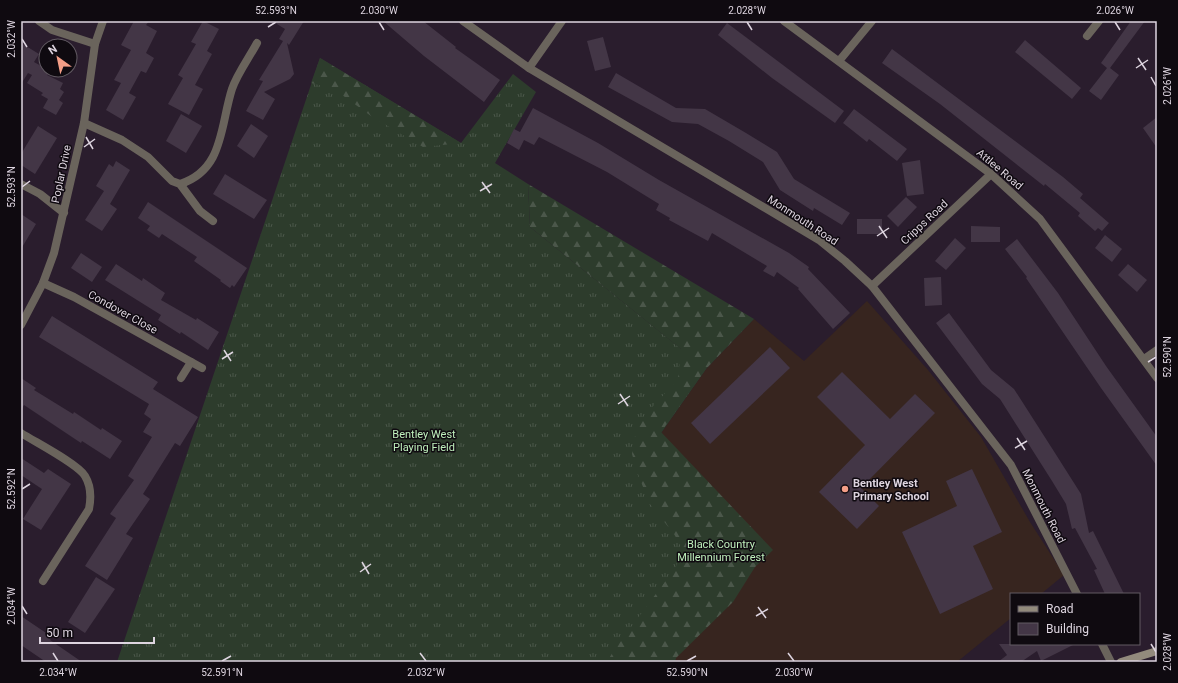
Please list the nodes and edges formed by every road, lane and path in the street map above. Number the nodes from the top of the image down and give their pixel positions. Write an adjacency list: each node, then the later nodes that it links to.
1 (39, 21): 10 (street)
2 (103, 21): 10 (street, Poplar Drive)
3 (464, 21): 12 (street, Monmouth Road)
4 (562, 21): 12 (street)
5 (784, 21): 11 (street, Attlee Road)
6 (872, 21): 11 (street)
7 (1099, 21): 8 (street)
8 (1087, 36)
9 (257, 43): 16 (street)
10 (96, 44): 13 (street, Poplar Drive)
11 (839, 61): 14 (street, Attlee Road)
12 (528, 68): 20 (street, Monmouth Road)
13 (84, 123): 16 (street); 17 (street, Poplar Drive)
14 (991, 174): 20 (street, Cripps Road); 23 (street, Attlee Road)
15 (21, 184): 17 (street)
16 (180, 184): 18 (street)
17 (64, 213): 19 (street, Poplar Drive)
18 (213, 221)
19 (43, 283): 21 (street, Poplar Drive); 24 (street, Condover Close)
20 (872, 286): 30 (street, Monmouth Road)
21 (21, 325)
22 (1157, 350): 23 (street)
23 (1144, 359): 27 (street, Attlee Road)
24 (191, 362): 25 (street, Condover Close); 26 (street)
25 (202, 368)
26 (182, 378)
27 (1157, 378)
28 (21, 433): 29 (street)
29 (43, 581)
30 (1076, 593)
31 (1102, 645): 33 (street)
32 (1157, 651): 34 (street)
33 (1111, 662)
34 (1121, 662)

